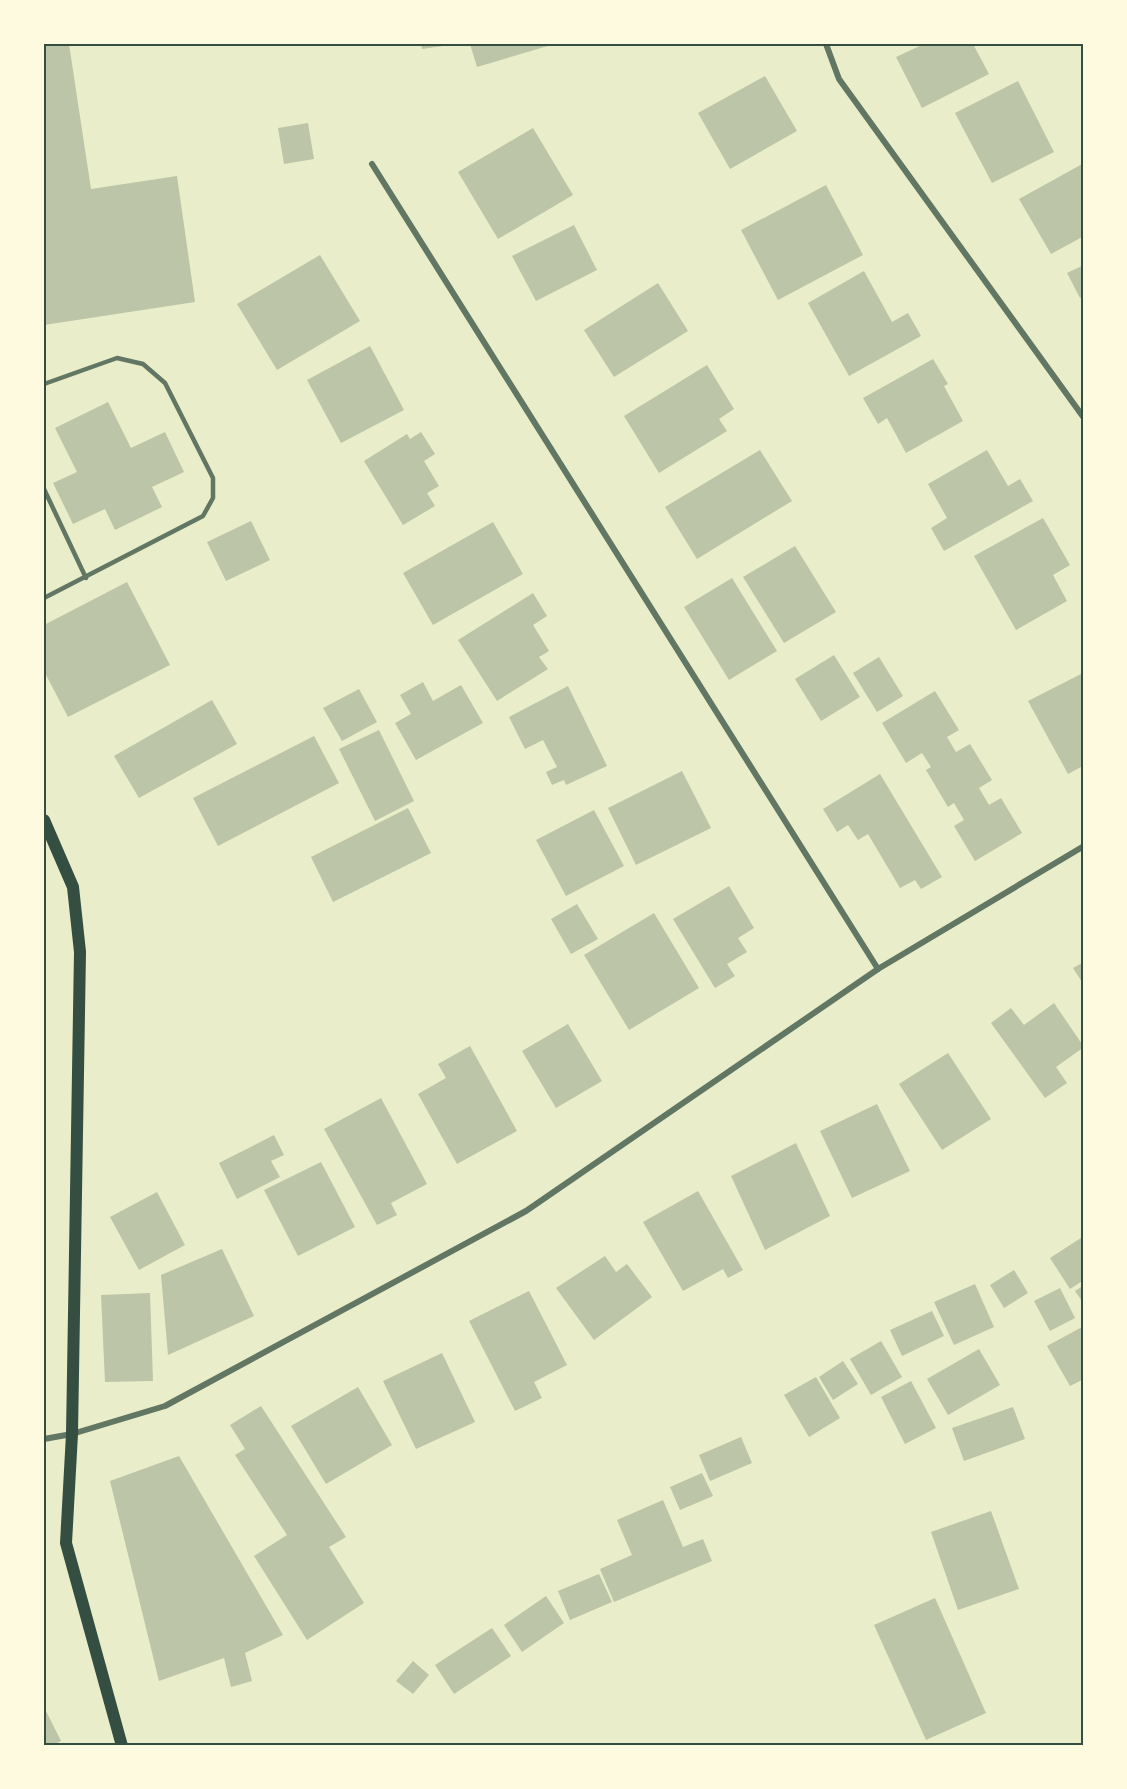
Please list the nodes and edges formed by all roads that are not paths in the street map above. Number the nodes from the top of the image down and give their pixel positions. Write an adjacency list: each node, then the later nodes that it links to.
1 (826, 44): 4 (street)
2 (372, 165): 10 (street)
3 (44, 384): 6 (lane)
4 (1083, 417)
5 (44, 489): 6 (lane)
6 (86, 578): 7 (lane)
7 (44, 598)
8 (44, 820): 11 (main road)
9 (1083, 846): 10 (street)
10 (878, 969): 11 (street)
11 (72, 1434): 12 (street); 13 (main road)
12 (44, 1439)
13 (122, 1746)

